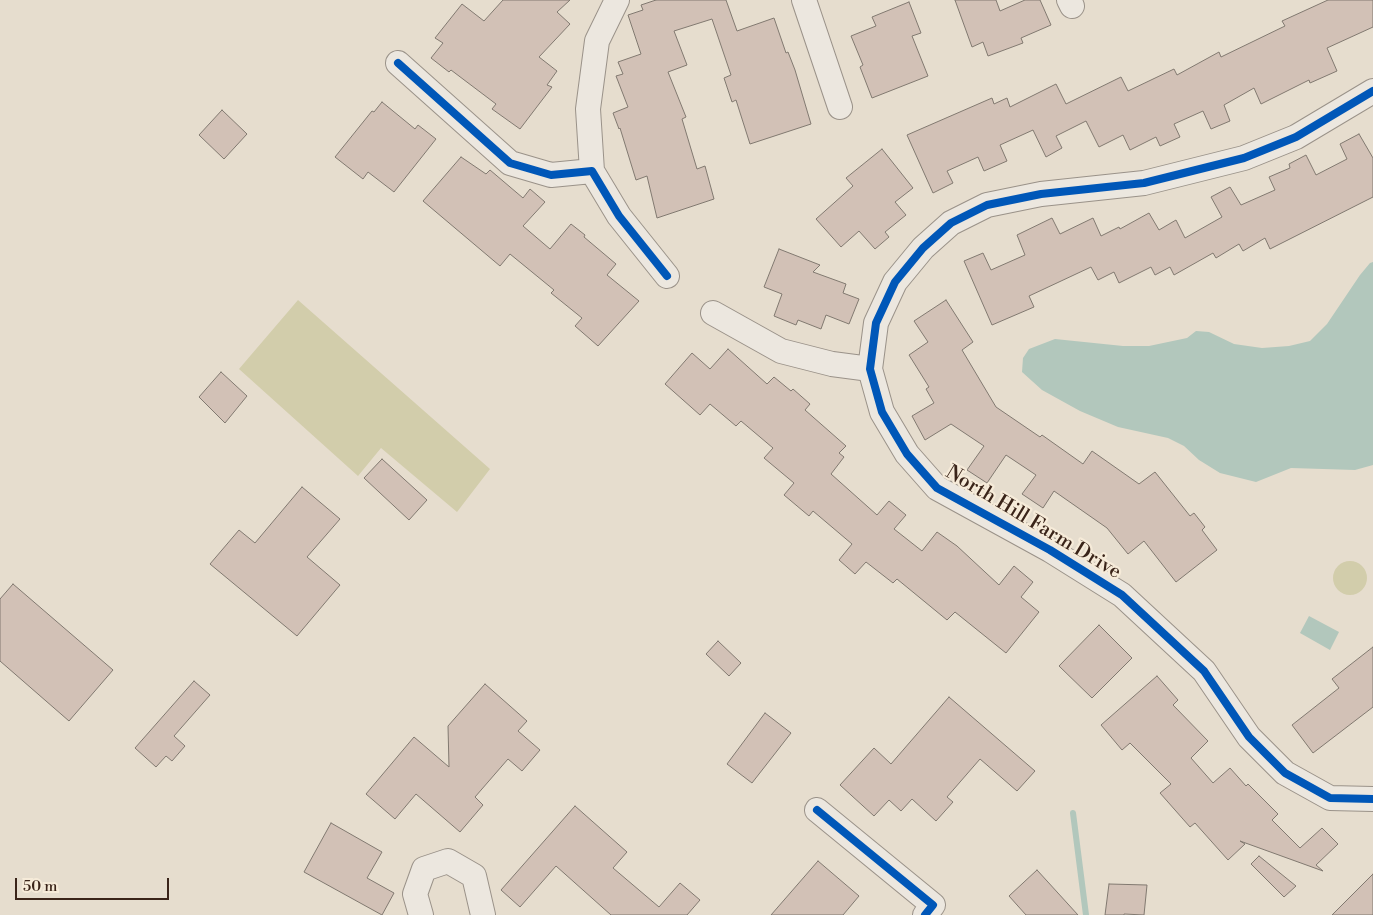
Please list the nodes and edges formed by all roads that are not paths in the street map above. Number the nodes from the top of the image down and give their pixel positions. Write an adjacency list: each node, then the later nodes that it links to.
1 (617, 0): 6 (street)
2 (804, 0): 5 (street)
3 (398, 63): 6 (street)
4 (1373, 91): 9 (street)
5 (840, 107)
6 (592, 170): 7 (street)
7 (666, 276)
8 (714, 313): 9 (street)
9 (870, 369): 10 (street, North Hill Farm Drive)
10 (1373, 799)
11 (817, 810): 14 (street)
12 (421, 915): 13 (street)
13 (483, 915)
14 (925, 915)

